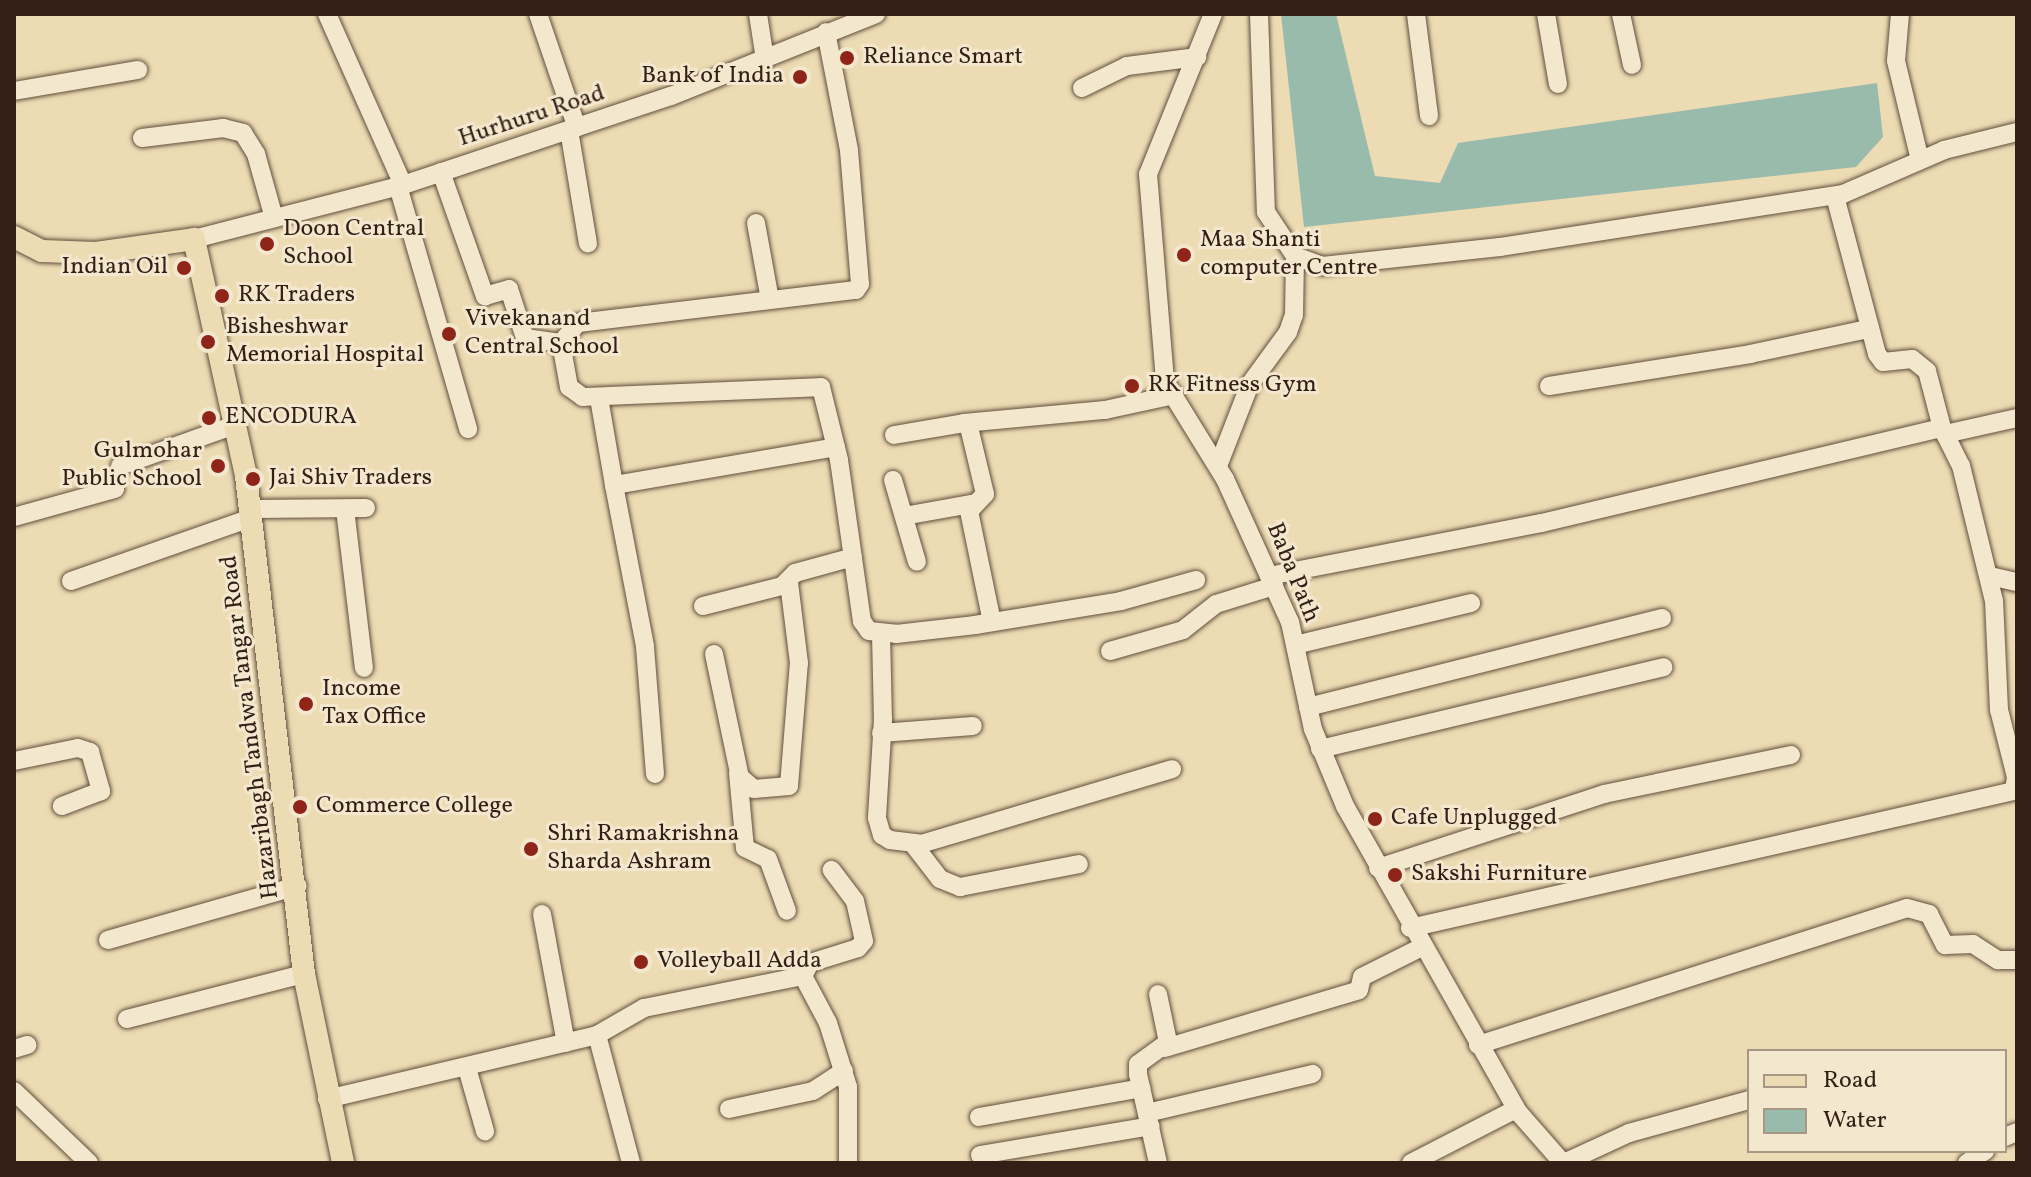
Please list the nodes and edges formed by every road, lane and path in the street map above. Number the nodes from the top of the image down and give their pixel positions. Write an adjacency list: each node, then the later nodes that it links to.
1 (327, 14): 25 (street)
2 (538, 14): 20 (street)
3 (758, 14): 13 (street)
4 (876, 14): 11 (street, Hurhuru Road)
5 (1213, 14): 12 (street, Baba Path)
6 (1259, 14): 32 (street)
7 (1416, 14): 19 (street)
8 (1546, 14): 16 (street)
9 (1621, 14): 14 (street)
10 (1900, 14): 23 (street)
11 (826, 32): 13 (street, Hurhuru Road); 33 (street)
12 (1197, 57): 17 (street); 37 (street, Baba Path)
13 (765, 60): 20 (street, Hurhuru Road)
14 (1632, 65)
15 (138, 70): 18 (street)
16 (1558, 84)
17 (1082, 88)
18 (14, 91)
19 (1429, 116)
20 (573, 129): 24 (street, Hurhuru Road); 31 (street)
21 (2017, 132): 23 (street)
22 (142, 138): 27 (street)
23 (1920, 160): 26 (street)
24 (441, 172): 25 (street, Hurhuru Road); 35 (street)
25 (400, 186): 27 (street, Hurhuru Road); 42 (street)
26 (1835, 196): 32 (street); 34 (street)
27 (274, 218): 30 (street, Hurhuru Road)
28 (756, 223): 33 (street)
29 (14, 237): 30 (main road)
30 (194, 239): 41 (main road, Hazaribagh Tandwa Tangar Road)
31 (588, 243)
32 (1295, 256): 47 (street)
33 (770, 300): 35 (street)
34 (1868, 329): 36 (street); 43 (street)
35 (561, 343): 38 (street)
36 (1549, 386)
37 (1174, 395): 40 (street); 47 (street, Baba Path)
38 (599, 398): 45 (street); 49 (street)
39 (2017, 418): 43 (street)
40 (968, 423): 44 (street); 51 (street)
41 (237, 424): 46 (street); 54 (main road, Hazaribagh Tandwa Tangar Road)
42 (468, 429)
43 (1944, 431): 59 (street); 62 (street)
44 (894, 435)
45 (836, 447): 49 (street); 57 (street)
46 (120, 466)
47 (1218, 466): 62 (street, Baba Path)
48 (893, 480): 55 (street)
49 (614, 485): 83 (street)
50 (115, 489): 56 (street)
51 (976, 503): 55 (street); 68 (street)
52 (366, 508): 53 (street)
53 (345, 509): 54 (street); 74 (street)
54 (251, 514): 61 (street); 90 (main road, Hazaribagh Tandwa Tangar Road)
55 (904, 516): 58 (street)
56 (14, 517)
57 (853, 557): 64 (street); 69 (street)
58 (917, 562)
59 (1990, 576): 63 (street); 84 (street)
60 (1196, 580): 68 (street)
61 (71, 581)
62 (1271, 581): 70 (street, Baba Path); 71 (street)
63 (2017, 582)
64 (789, 583): 66 (street); 82 (street)
65 (1471, 603): 70 (street)
66 (703, 606)
67 (1662, 618): 75 (street)
68 (992, 622): 69 (street)
69 (881, 633): 77 (street)
70 (1295, 645): 75 (street, Baba Path)
71 (1110, 651)
72 (714, 654): 82 (street)
73 (1663, 667): 78 (street)
74 (364, 668)
75 (1308, 707): 78 (street, Baba Path)
76 (973, 726): 77 (street)
77 (881, 733): 86 (street)
78 (1320, 749): 88 (street, Baba Path)
79 (1791, 755): 88 (street)
80 (14, 761): 85 (street)
81 (1172, 769): 86 (street)
82 (738, 770): 91 (street)
83 (655, 774)
84 (2016, 789): 93 (street)
85 (62, 806)
86 (913, 844): 87 (street)
87 (1079, 864)
88 (1378, 868): 93 (street, Baba Path)
89 (832, 870): 98 (street)
90 (297, 886): 94 (street); 97 (main road, Hazaribagh Tandwa Tangar Road)
91 (787, 911)
92 (542, 914): 102 (street)
93 (1410, 928): 95 (street, Baba Path)
94 (108, 940)
95 (1422, 947): 103 (street, Baba Path); 104 (street)
96 (2017, 960): 103 (street)
97 (304, 974): 100 (street); 110 (main road, Hazaribagh Tandwa Tangar Road)
98 (803, 976): 101 (street); 106 (street)
99 (1158, 994): 104 (street)
100 (127, 1019)
101 (597, 1035): 102 (street); 120 (street)
102 (566, 1043): 105 (street)
103 (1478, 1045): 113 (street, Baba Path)
104 (1165, 1048): 108 (street)
105 (467, 1068): 110 (street); 116 (street)
106 (844, 1071): 112 (street); 121 (street)
107 (1312, 1074): 115 (street)
108 (1141, 1088): 114 (street); 115 (street)
109 (14, 1091): 118 (street)
110 (327, 1099): 119 (main road, Hazaribagh Tandwa Tangar Road)
111 (1747, 1101): 124 (street)
112 (729, 1109)
113 (1516, 1109): 123 (street); 124 (street, Baba Path)
114 (979, 1117)
115 (1149, 1120): 117 (street); 122 (street)
116 (485, 1131)
117 (980, 1155)
118 (89, 1163)
119 (343, 1163)
120 (631, 1163)
121 (848, 1163)
122 (1158, 1163)
123 (1411, 1163)
124 (1564, 1163)

